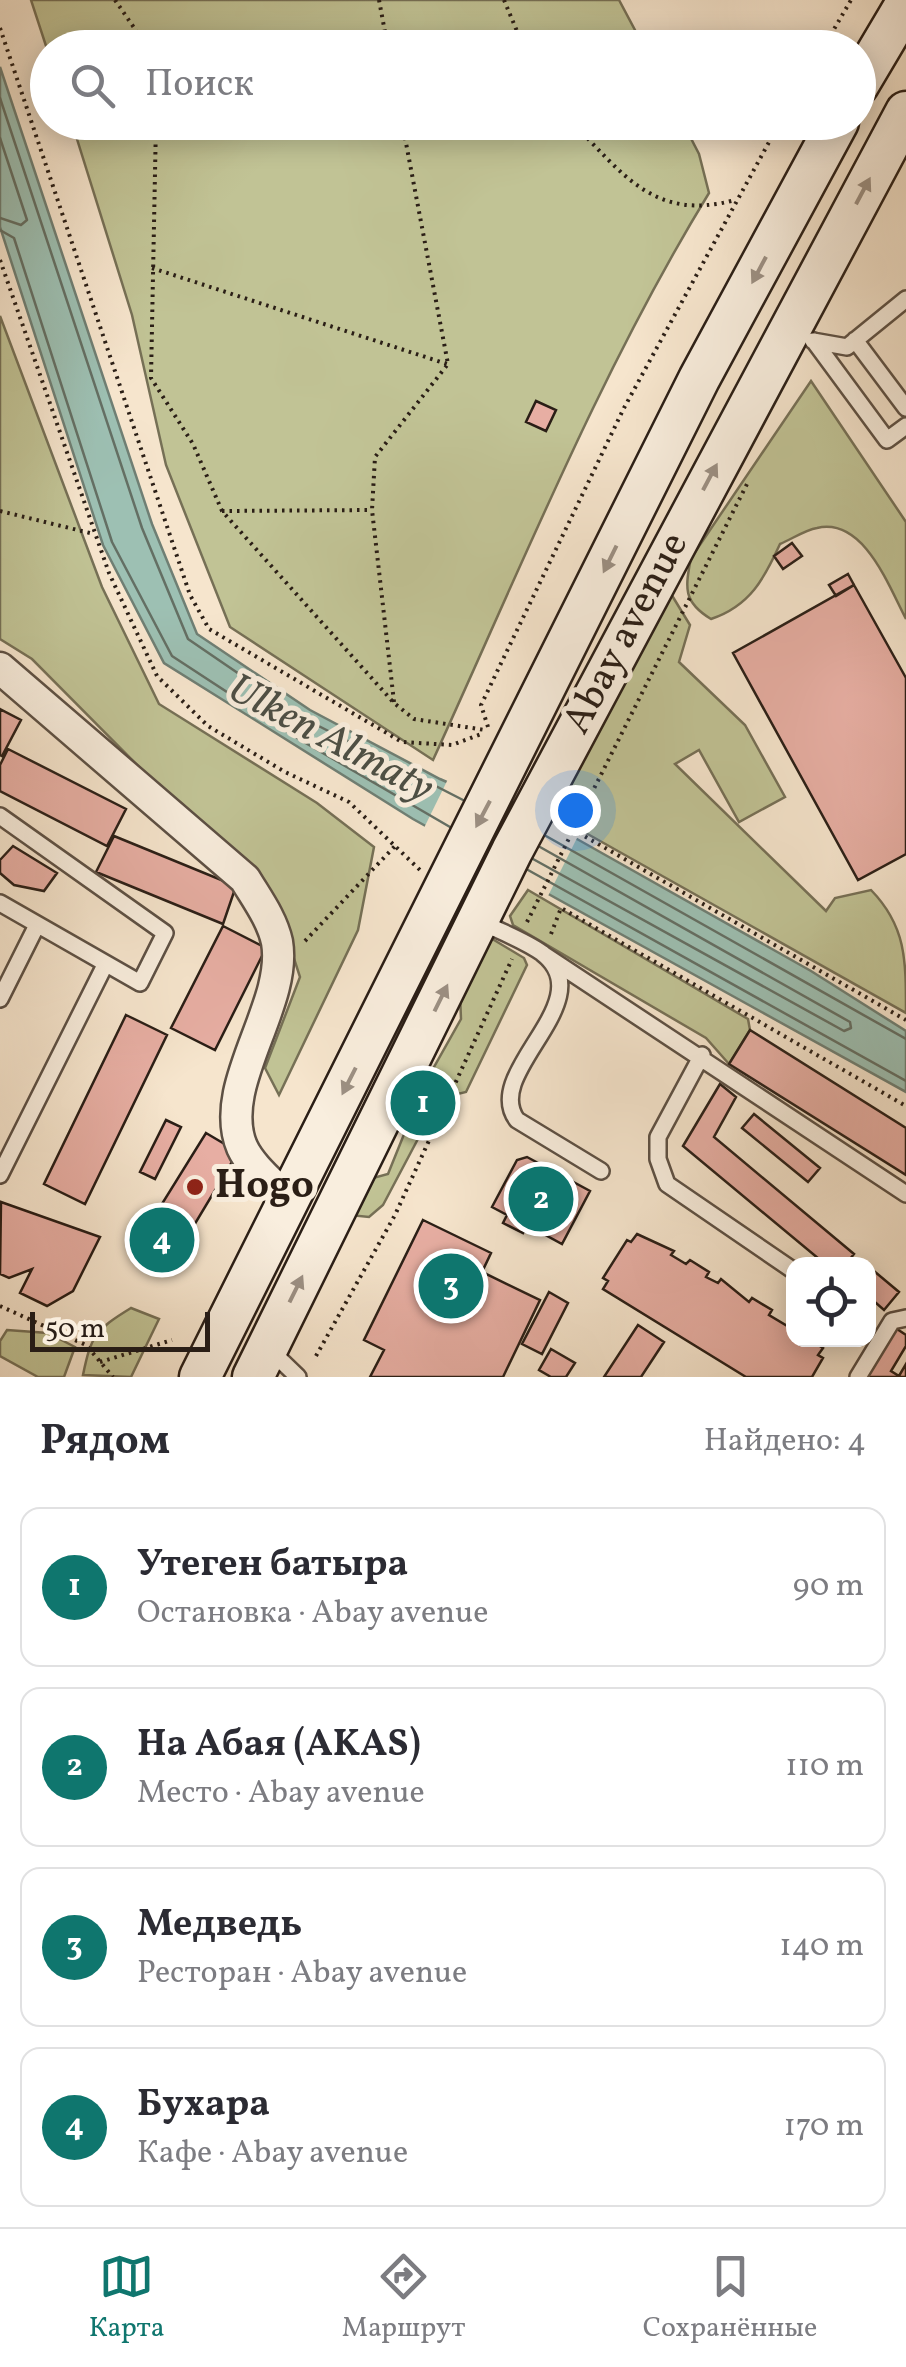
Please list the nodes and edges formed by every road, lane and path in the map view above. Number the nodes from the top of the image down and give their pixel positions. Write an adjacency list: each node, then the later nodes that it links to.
1 (115, 0): 7 (path)
2 (379, 0): 8 (path)
3 (504, 0): 9 (path)
4 (850, 0): 10 (path)
5 (906, 4): 11 (main road)
6 (0, 28): 13 (path)
7 (136, 30)
8 (385, 30)
9 (516, 30)
10 (833, 30)
11 (876, 55)
12 (906, 112): 24 (main road, Abay avenue, one-way to 12)
13 (30, 117)
14 (38, 140): 35 (path)
15 (156, 140): 22 (path)
16 (405, 140): 26 (path)
17 (590, 140): 20 (path)
18 (770, 140): 20 (path)
19 (828, 140): 35 (main road, Abay avenue, one-way to 35)
20 (735, 200): 35 (path)
21 (0, 260): 32 (path)
22 (152, 268): 26 (path); 31 (path)
23 (906, 299): 25 (lane)
24 (800, 339): 25 (lane); 28 (lane); 42 (main road, Abay avenue, one-way to 24)
25 (855, 340): 27 (lane)
26 (448, 364): 29 (path)
27 (906, 408)
28 (906, 426)
29 (372, 510): 31 (path); 34 (path)
30 (0, 511): 32 (path)
31 (222, 511): 34 (path)
32 (94, 534): 39 (path)
33 (0, 668): 47 (street)
34 (394, 703): 35 (path)
35 (500, 746): 40 (main road, Abay avenue, one-way to 40)
36 (587, 798): 38 (path)
37 (0, 816): 46 (lane)
38 (572, 829): 44 (path); 49 (path)
39 (394, 846): 40 (path); 47 (path)
40 (440, 871): 57 (main road, Abay avenue, one-way to 57)
41 (0, 903): 43 (lane)
42 (487, 904): 44 (lane); 64 (main road, Abay avenue, one-way to 42)
43 (37, 925): 46 (lane); 48 (lane)
44 (519, 941): 45 (lane); 62 (path)
45 (543, 954): 50 (lane); 51 (path); 54 (lane)
46 (104, 965): 53 (lane)
47 (278, 970): 57 (street)
48 (0, 1000)
49 (906, 1020)
50 (702, 1054): 56 (lane); 58 (lane)
51 (906, 1106)
52 (0, 1136): 53 (lane)
53 (15, 1145): 55 (lane)
54 (601, 1171)
55 (0, 1174)
56 (906, 1194)
57 (288, 1200): 66 (main road, Abay avenue)
58 (786, 1266)
59 (0, 1306): 63 (path)
60 (906, 1318): 68 (lane)
61 (172, 1340): 63 (path)
62 (316, 1356)
63 (100, 1362): 65 (path)
64 (260, 1362): 67 (lane)
65 (113, 1377)
66 (200, 1377)
67 (298, 1377)
68 (858, 1377)

